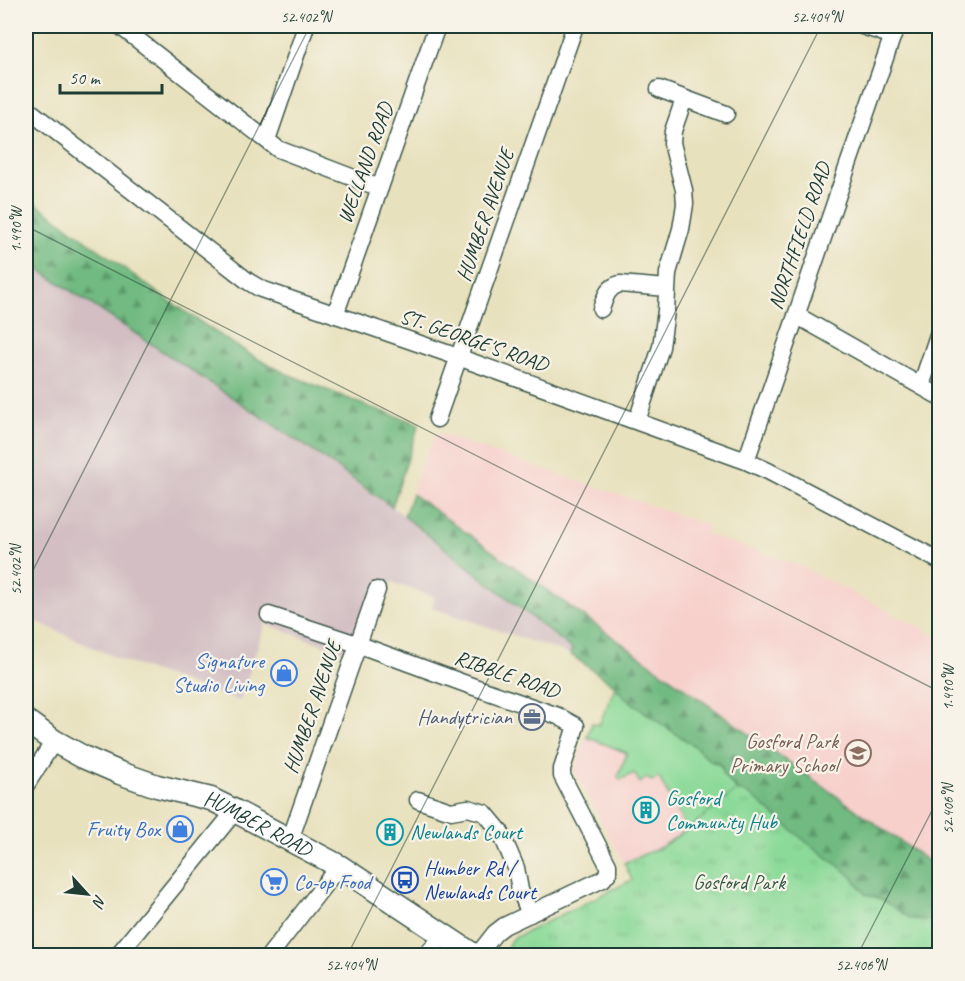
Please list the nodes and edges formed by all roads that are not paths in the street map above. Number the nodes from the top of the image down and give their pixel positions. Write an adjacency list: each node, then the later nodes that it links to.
1 (120, 26): 11 (street)
2 (306, 26): 11 (street)
3 (437, 26): 12 (street, WELLAND ROAD)
4 (575, 26): 18 (street, HUMBER AVENUE)
5 (862, 26): 6 (street)
6 (894, 31): 16 (street, NORTHFIELD ROAD)
7 (659, 89): 8 (street)
8 (684, 99): 10 (street); 13 (street)
9 (26, 108): 15 (street, ST. GEORGE'S ROAD)
10 (726, 114)
11 (267, 140): 12 (street)
12 (380, 188): 15 (street, WELLAND ROAD)
13 (667, 288): 14 (street); 22 (street)
14 (601, 309)
15 (335, 315): 18 (street, ST. GEORGE'S ROAD)
16 (796, 315): 19 (street); 23 (street, NORTHFIELD ROAD)
17 (939, 329): 19 (street)
18 (458, 357): 21 (street, HUMBER AVENUE); 22 (street, ST. GEORGE'S ROAD)
19 (921, 386): 20 (street)
20 (939, 397)
21 (437, 419)
22 (637, 421): 23 (street, ST. GEORGE'S ROAD)
23 (746, 461): 24 (street, ST. GEORGE'S ROAD)
24 (939, 561)
25 (377, 590): 27 (street, HUMBER AVENUE)
26 (268, 615): 27 (street, RIBBLE ROAD)
27 (357, 644): 33 (street, HUMBER AVENUE); 35 (street, RIBBLE ROAD)
28 (26, 720): 29 (main road, HUMBER ROAD)
29 (54, 741): 30 (street); 32 (main road, HUMBER ROAD)
30 (26, 785)
31 (418, 800): 36 (street)
32 (236, 811): 33 (main road, HUMBER ROAD); 38 (street)
33 (290, 840): 34 (main road, HUMBER ROAD)
34 (339, 866): 37 (main road, HUMBER ROAD); 39 (street)
35 (608, 873): 36 (street, HUMBER ROAD)
36 (530, 914): 41 (street, HUMBER ROAD)
37 (444, 935): 40 (street); 41 (main road, HUMBER ROAD)
38 (117, 956)
39 (269, 956)
40 (425, 956)
41 (476, 956)

